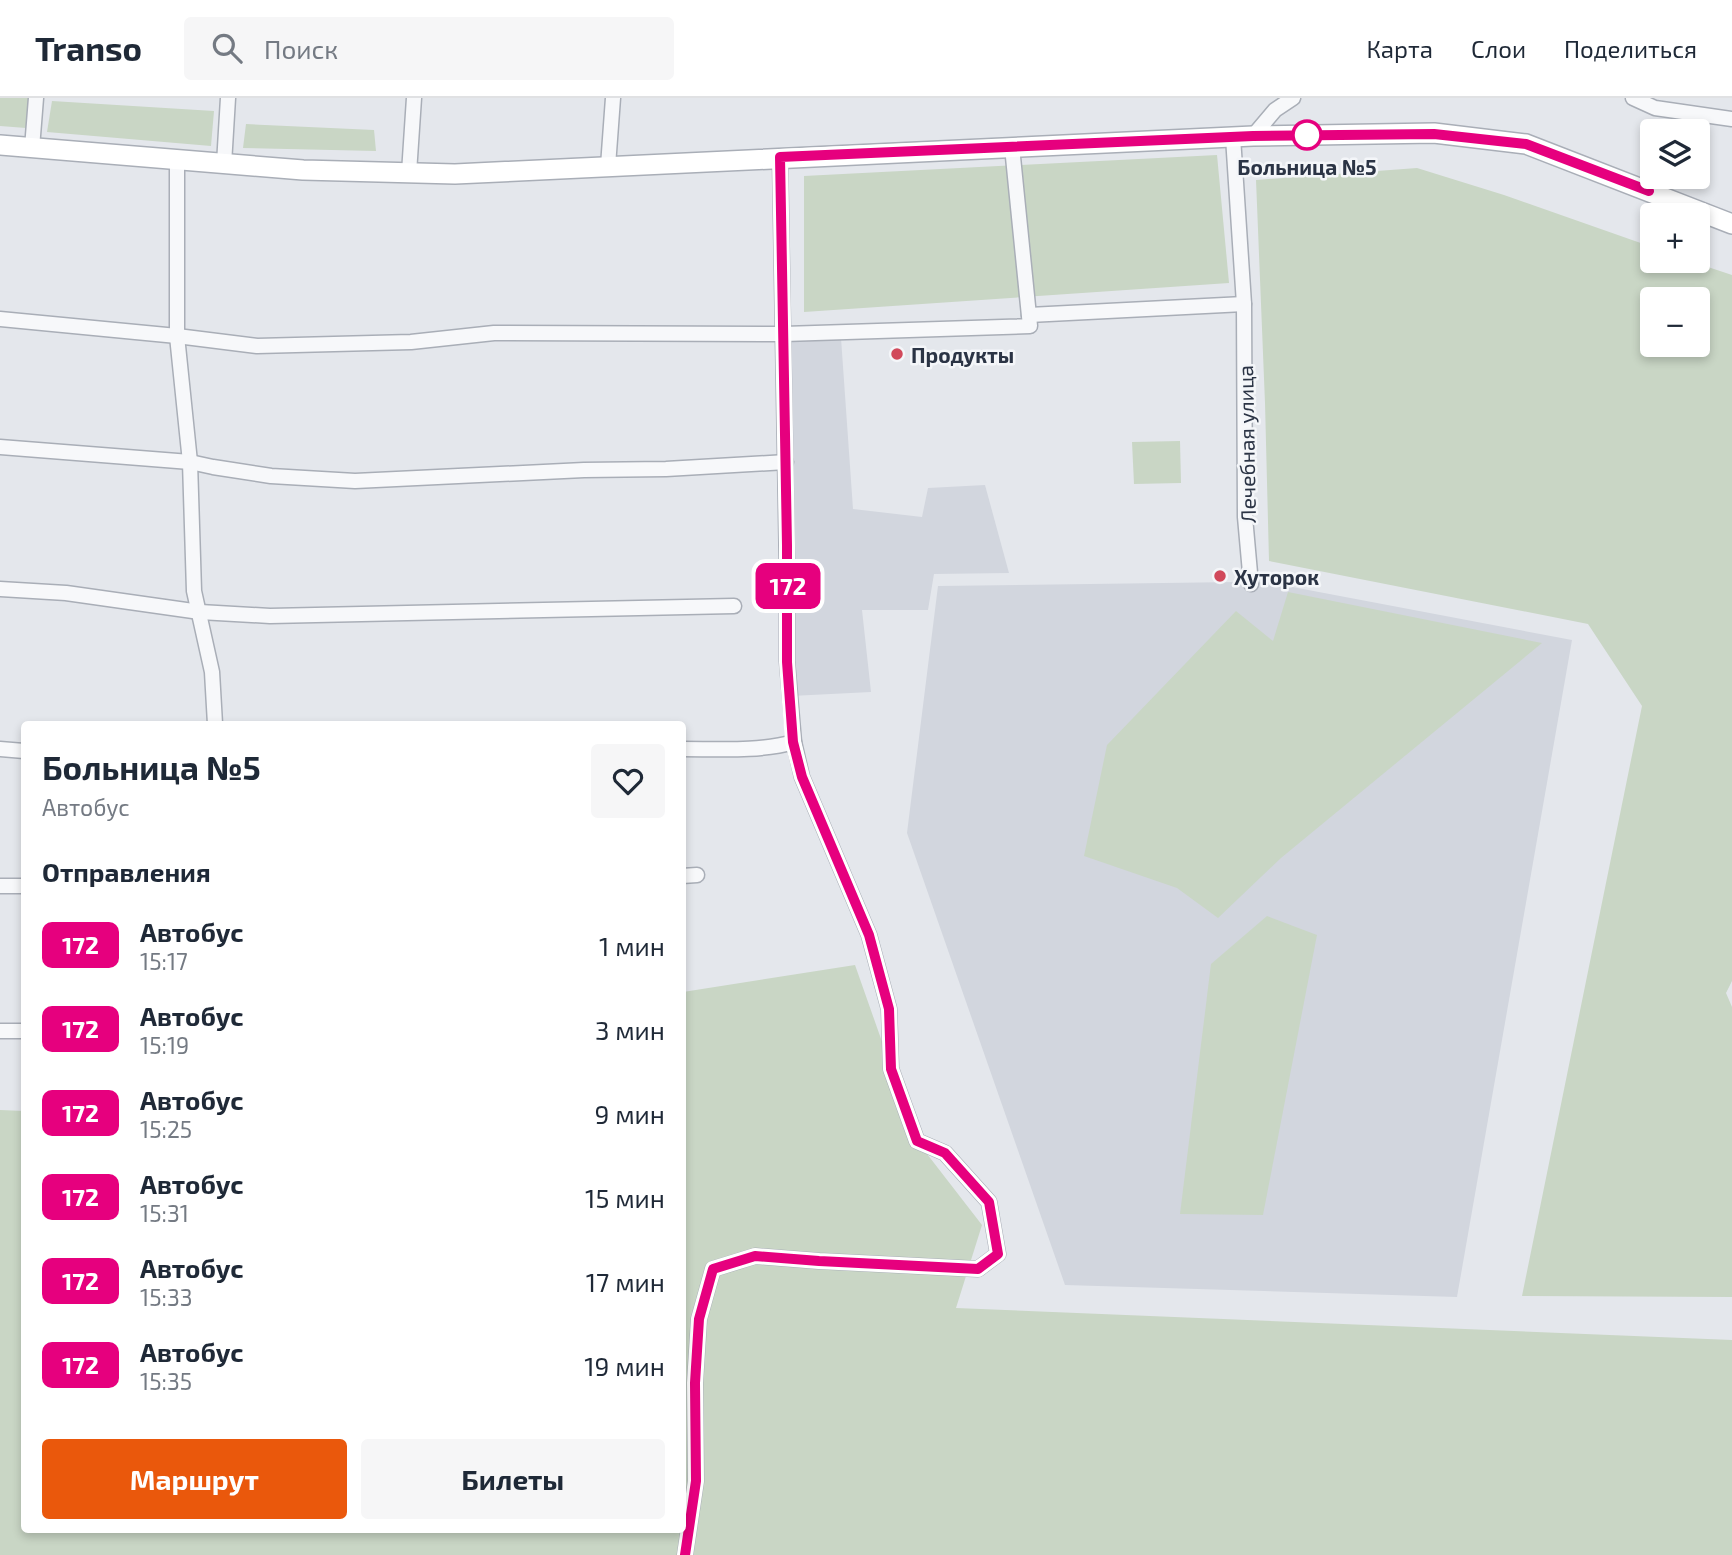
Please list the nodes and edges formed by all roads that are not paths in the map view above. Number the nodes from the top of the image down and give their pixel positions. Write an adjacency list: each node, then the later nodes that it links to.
1 (36, 98): 11 (street)
2 (228, 98): 14 (street)
3 (414, 98): 16 (street)
4 (613, 98): 15 (street)
5 (1293, 98): 8 (street)
6 (1633, 98): 7 (street)
7 (1732, 118)
8 (1243, 136): 10 (main road); 17 (main road); 18 (street, Лечебная улица)
9 (0, 145): 11 (main road)
10 (1012, 147): 12 (main road); 20 (street)
11 (33, 148): 13 (main road)
12 (780, 157): 15 (main road); 21 (street)
13 (177, 160): 14 (main road); 22 (street)
14 (224, 164): 16 (main road)
15 (608, 166): 16 (main road)
16 (409, 173)
17 (1732, 224)
18 (1244, 304): 20 (street); 26 (street, Лечебная улица)
19 (0, 319): 22 (street)
20 (1029, 320): 21 (street)
21 (784, 334): 22 (street); 25 (street)
22 (177, 336): 24 (street)
23 (0, 447): 24 (street)
24 (190, 462): 25 (street); 29 (street)
25 (786, 462): 31 (street)
26 (1251, 584)
27 (0, 589): 29 (street)
28 (734, 606): 29 (street)
29 (200, 612): 30 (street)
30 (215, 721)
31 (793, 742): 33 (street); 39 (street)
32 (0, 749): 34 (street)
33 (686, 749)
34 (21, 751)
35 (0, 886): 36 (street)
36 (21, 886)
37 (0, 1031): 38 (street)
38 (21, 1031)
39 (685, 1555)

